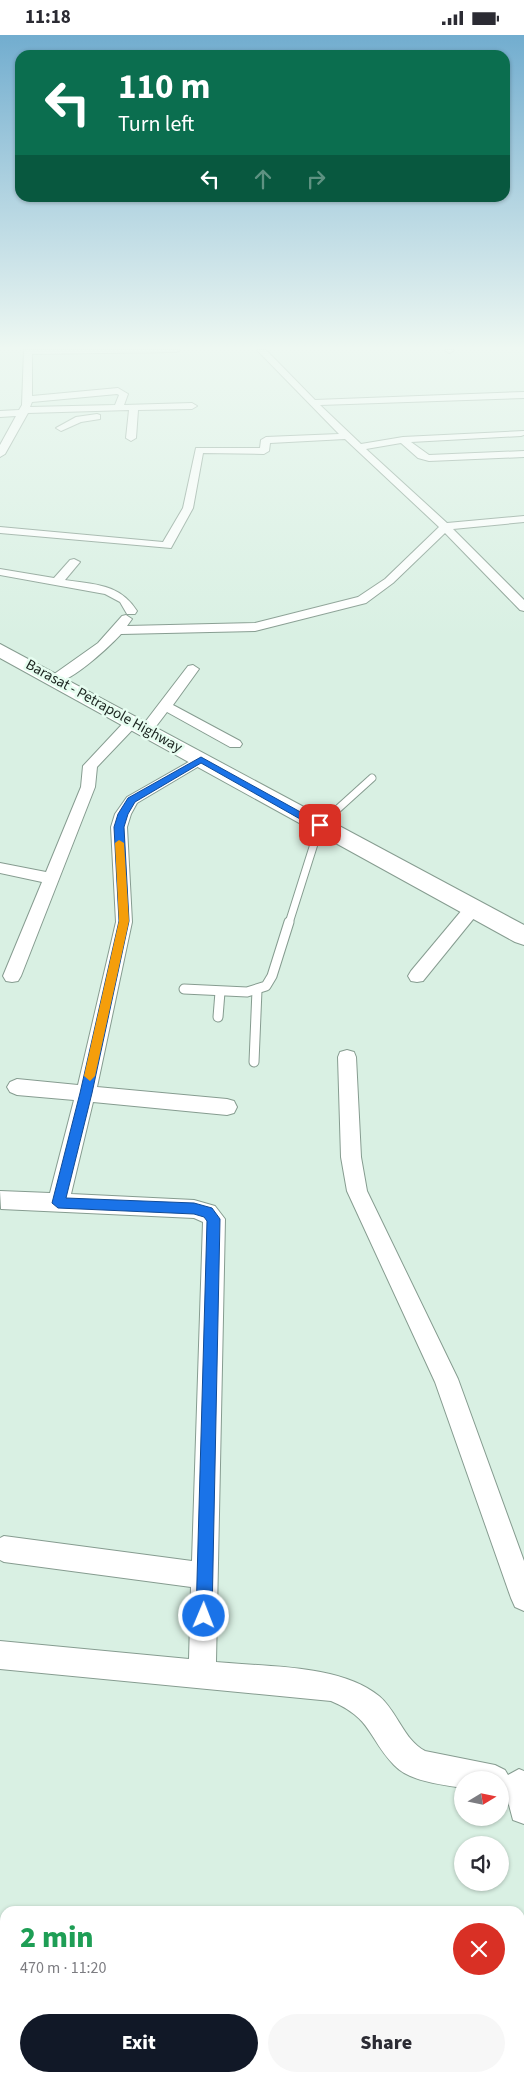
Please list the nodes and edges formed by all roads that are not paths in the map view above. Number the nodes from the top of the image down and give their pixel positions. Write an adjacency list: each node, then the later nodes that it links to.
1 (265, 446): 8 (street)
2 (367, 446): 4 (street)
3 (409, 446): 5 (street)
4 (358, 447): 7 (street)
5 (524, 454)
6 (524, 519): 7 (street)
7 (446, 526): 13 (street); 15 (street)
8 (0, 530)
9 (74, 562): 11 (street)
10 (0, 572): 11 (street)
11 (57, 582): 14 (street)
12 (132, 592): 14 (street)
13 (524, 607)
14 (131, 611): 15 (street)
15 (120, 629): 18 (street)
16 (0, 650): 18 (highway, Barasat - Petrapole Highway)
17 (193, 669): 19 (street)
18 (55, 680): 20 (highway, Barasat - Petrapole Highway)
19 (165, 706): 20 (street); 21 (street)
20 (139, 726): 22 (highway, Barasat - Petrapole Highway); 26 (street)
21 (235, 744)
22 (201, 759): 24 (highway, Barasat - Petrapole Highway); 38 (street)
23 (372, 778): 24 (lane)
24 (320, 825): 27 (highway, Barasat - Petrapole Highway); 32 (lane)
25 (0, 868): 26 (street)
26 (52, 879): 29 (street)
27 (473, 908): 28 (highway, Barasat - Petrapole Highway); 30 (street)
28 (524, 936)
29 (12, 976)
30 (417, 976)
31 (184, 989): 33 (lane)
32 (256, 990): 33 (lane); 36 (lane)
33 (220, 992): 34 (lane)
34 (218, 1017)
35 (347, 1057): 44 (street)
36 (254, 1061)
37 (18, 1087): 38 (street)
38 (86, 1093): 39 (street); 41 (street)
39 (227, 1107)
40 (1, 1200): 41 (street)
41 (58, 1203): 43 (street)
42 (4, 1549): 43 (street)
43 (205, 1576): 46 (street)
44 (524, 1598)
45 (0, 1655): 46 (street)
46 (202, 1675): 47 (street)
47 (513, 1788)

